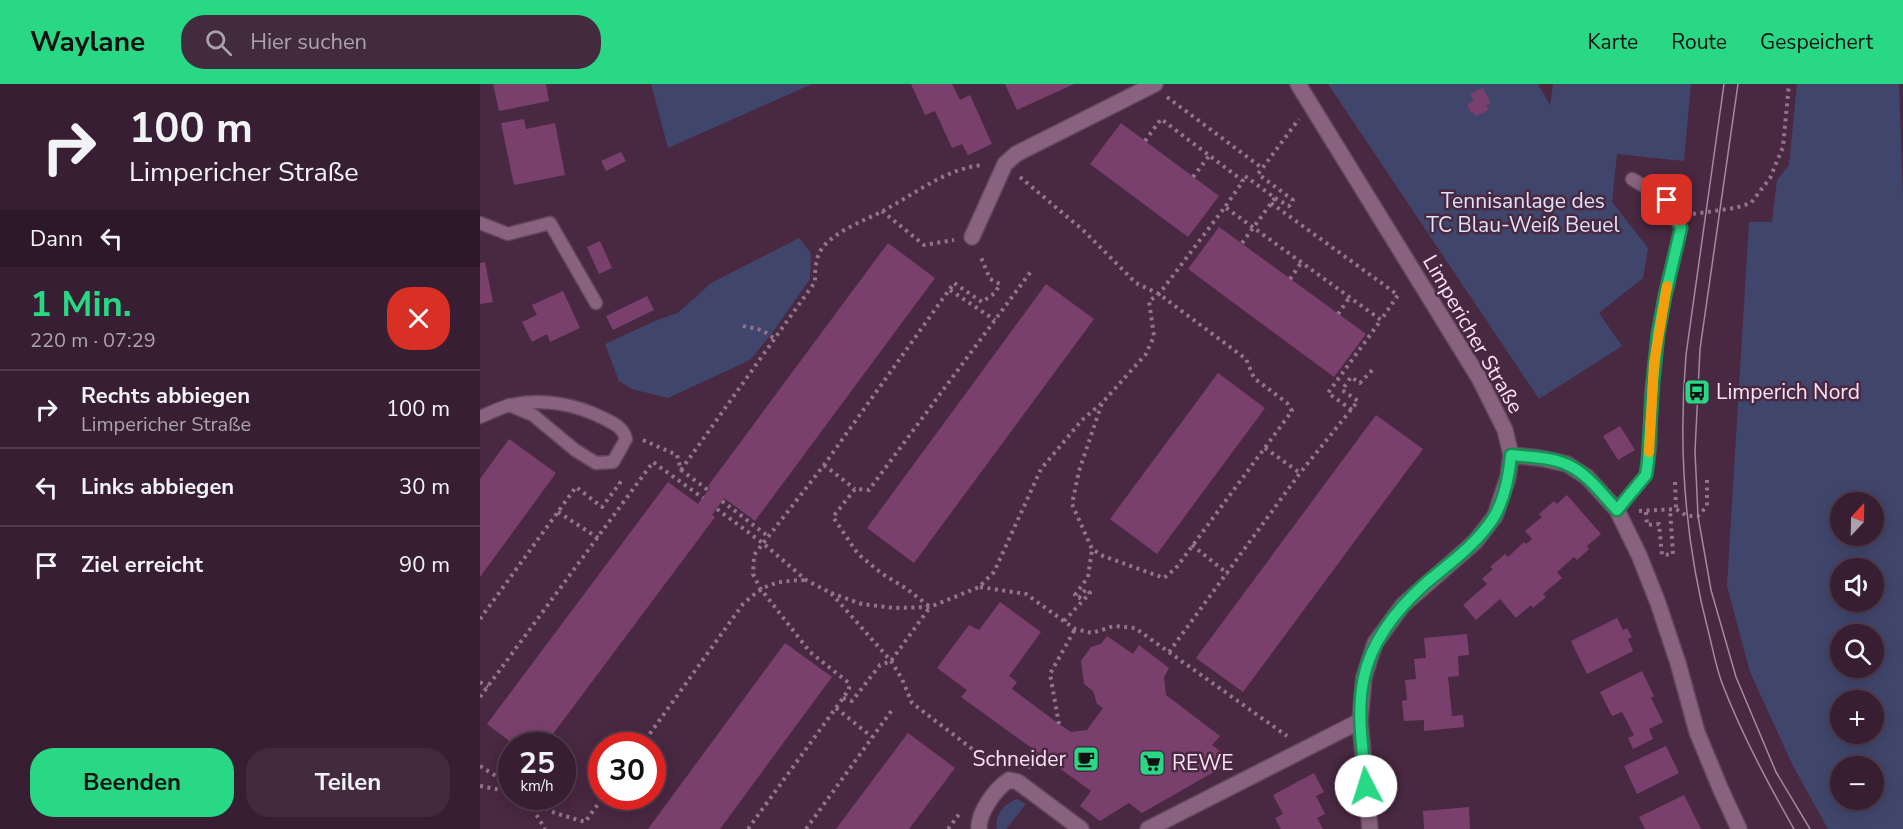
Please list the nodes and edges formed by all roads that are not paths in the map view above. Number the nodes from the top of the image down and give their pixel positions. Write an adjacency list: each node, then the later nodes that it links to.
1 (1298, 84): 9 (street, Limpericher Straße)
2 (1153, 85): 5 (street)
3 (1632, 178): 10 (lane)
4 (480, 223): 6 (lane)
5 (972, 237)
6 (596, 303)
7 (509, 405): 7 (lane); 8 (lane)
8 (480, 417)
9 (1511, 455): 10 (street); 11 (street)
10 (1617, 510): 16 (street)
11 (1360, 721): 14 (street); 15 (street)
12 (979, 829): 13 (street)
13 (1081, 829)
14 (1148, 829)
15 (1370, 829)
16 (1739, 829)

